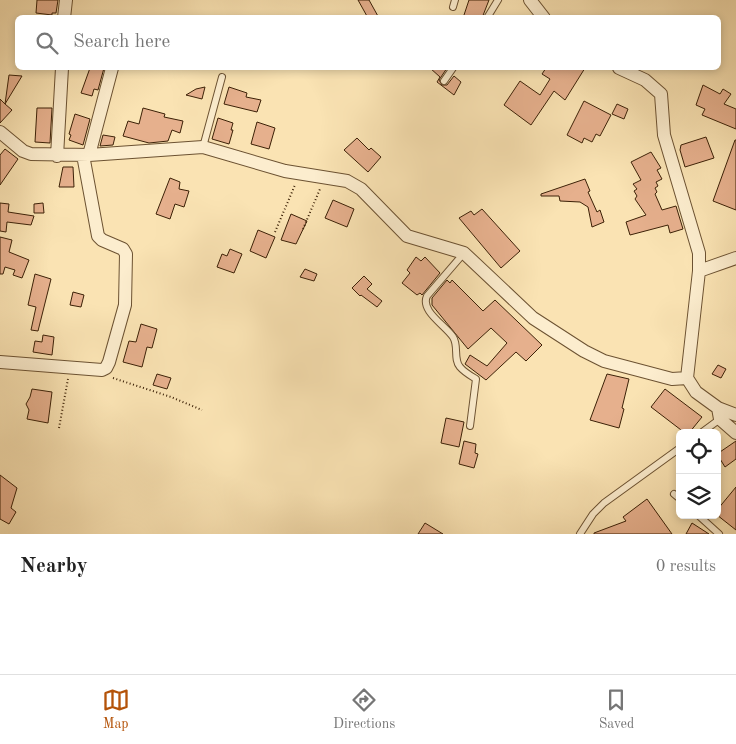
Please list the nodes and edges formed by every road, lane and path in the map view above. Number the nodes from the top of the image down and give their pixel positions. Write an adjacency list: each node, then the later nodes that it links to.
1 (66, 0): 4 (street)
2 (498, 0): 5 (lane)
3 (530, 0): 6 (street)
4 (64, 15)
5 (488, 15)
6 (542, 15)
7 (62, 70): 16 (street)
8 (111, 70): 15 (street)
9 (452, 70): 12 (lane)
10 (623, 70): 23 (street)
11 (222, 77): 14 (lane)
12 (444, 81)
13 (0, 132): 16 (street)
14 (203, 147): 15 (street); 17 (street)
15 (86, 155): 16 (street); 26 (street)
16 (57, 156)
17 (300, 173): 18 (street); 20 (path)
18 (325, 177): 19 (path); 21 (street)
19 (303, 229)
20 (275, 232)
21 (464, 254): 27 (street); 31 (lane)
22 (736, 258): 23 (street)
23 (699, 271): 27 (street)
24 (0, 362): 25 (street)
25 (70, 367): 26 (street); 32 (path)
26 (106, 368): 28 (path)
27 (687, 378): 29 (street)
28 (202, 410)
29 (719, 414): 30 (street); 33 (lane); 34 (street)
30 (736, 415)
31 (470, 426)
32 (59, 428)
33 (705, 429)
34 (736, 433)
35 (676, 451): 37 (lane)
36 (702, 519): 38 (lane)
37 (580, 534)
38 (719, 534)

